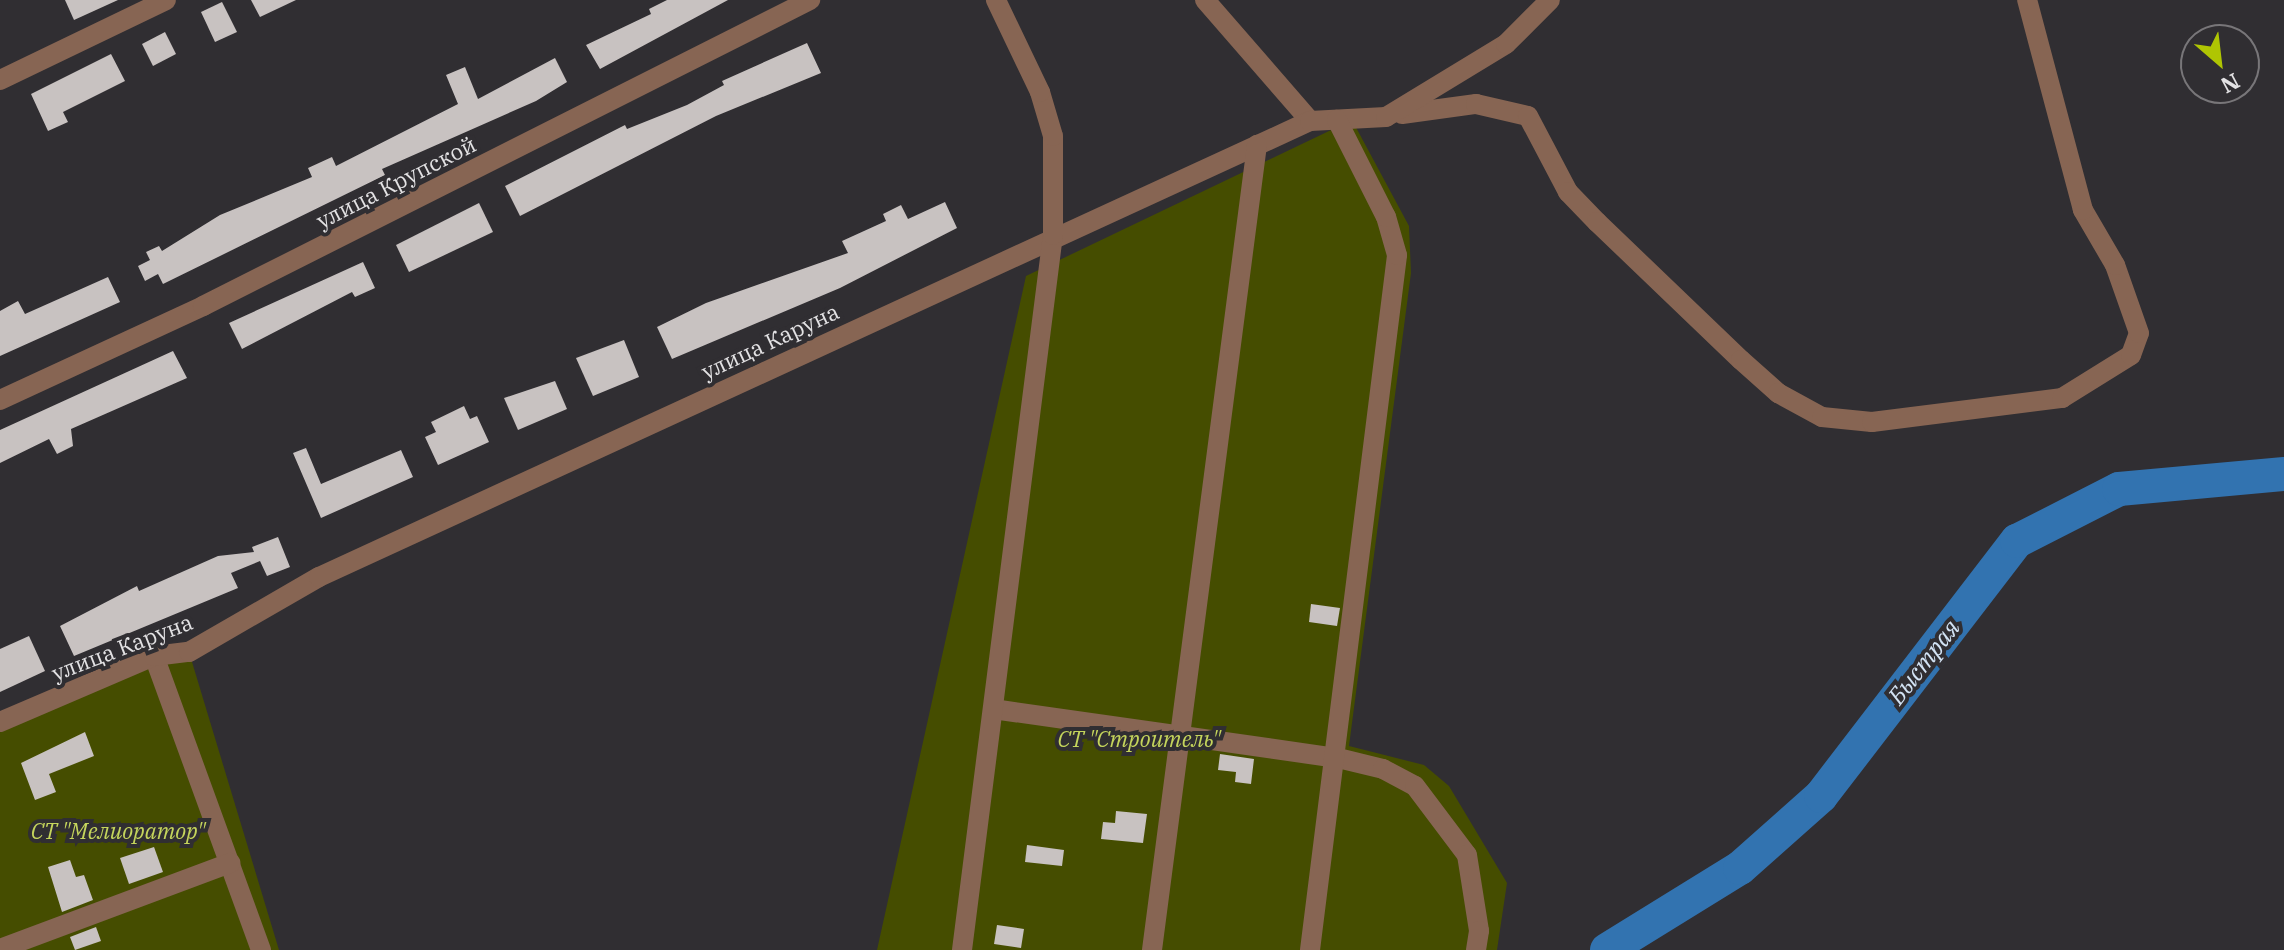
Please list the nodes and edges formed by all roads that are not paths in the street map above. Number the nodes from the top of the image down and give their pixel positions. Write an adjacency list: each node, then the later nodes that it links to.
1 (166, 0): 7 (street)
2 (810, 0): 13 (street, улица Крупской)
3 (996, 0): 12 (street)
4 (1205, 0): 10 (street)
5 (1550, 0): 8 (street, улица Каруна)
6 (2027, 0): 8 (street)
7 (0, 80)
8 (1386, 117): 9 (street, улица Каруна)
9 (1337, 120): 10 (street, улица Каруна); 18 (street)
10 (1310, 121): 11 (street, улица Каруна)
11 (1257, 145): 12 (street, улица Каруна); 17 (street)
12 (1053, 235): 14 (street, улица Каруна); 15 (street)
13 (0, 400)
14 (154, 656): 16 (street, улица Каруна); 19 (street)
15 (993, 709): 17 (street); 22 (street)
16 (0, 722)
17 (1182, 736): 18 (street); 23 (street)
18 (1338, 758): 24 (street); 25 (street)
19 (230, 863): 20 (street); 21 (street)
20 (0, 949)
21 (261, 950)
22 (962, 950)
23 (1152, 950)
24 (1310, 950)
25 (1476, 950)

